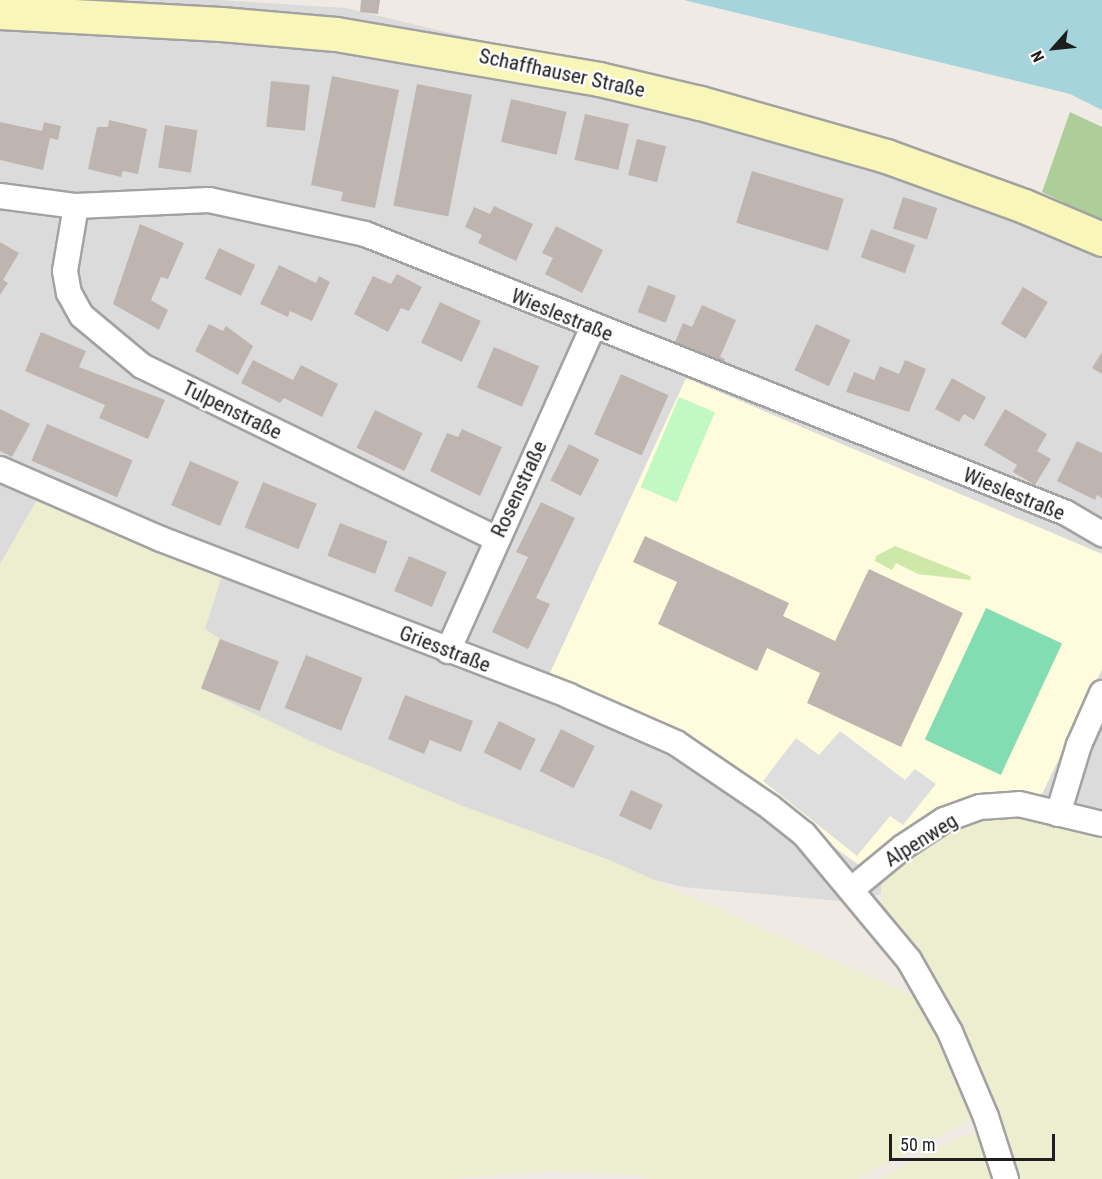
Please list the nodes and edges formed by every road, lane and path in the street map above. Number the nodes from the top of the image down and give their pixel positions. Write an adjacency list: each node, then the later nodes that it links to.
1 (0, 12): 4 (main road, Schaffhauser Straße)
2 (0, 196): 3 (street, Wieslestraße)
3 (76, 206): 5 (street, Wieslestraße); 8 (street, Tulpenstraße)
4 (1102, 239)
5 (593, 327): 7 (street, Wieslestraße); 8 (street, Rosenstraße)
6 (0, 469): 9 (street, Griesstraße)
7 (1102, 534)
8 (496, 539): 9 (street, Rosenstraße)
9 (448, 651): 13 (street, Griesstraße)
10 (1102, 693): 11 (street)
11 (1058, 814): 12 (street, Alpenweg); 13 (street, Alpenweg)
12 (1102, 824)
13 (852, 889): 14 (street, Griesstraße)
14 (1006, 1179)

